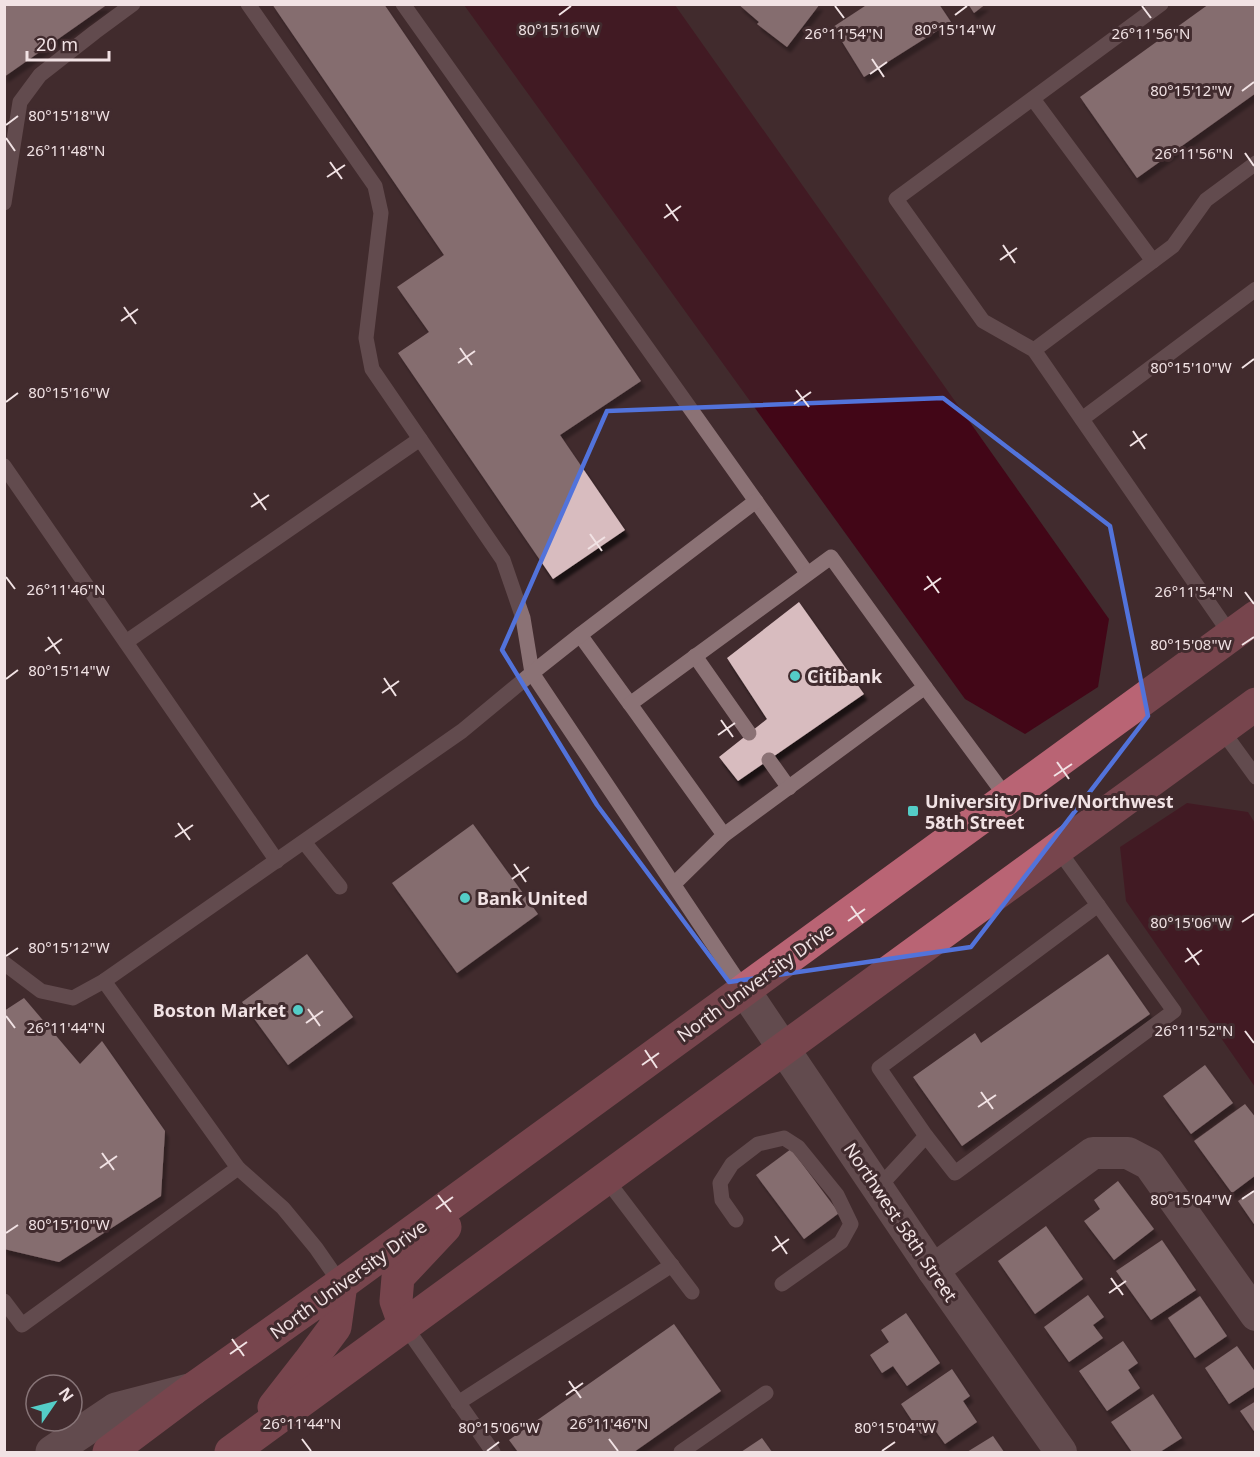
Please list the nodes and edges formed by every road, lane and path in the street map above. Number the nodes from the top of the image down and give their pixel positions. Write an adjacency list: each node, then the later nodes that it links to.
1 (134, 4): 7 (lane)
2 (248, 4): 12 (lane)
3 (403, 4): 14 (lane)
4 (1161, 4): 5 (lane)
5 (1033, 99): 8 (lane); 10 (lane)
6 (1256, 163): 8 (lane)
7 (4, 203)
8 (1153, 261): 10 (lane)
9 (1256, 289): 11 (lane)
10 (1034, 350): 11 (lane)
11 (1082, 419): 16 (lane)
12 (420, 439): 18 (lane); 20 (lane)
13 (4, 466): 18 (lane)
14 (756, 501): 15 (lane); 17 (lane)
15 (807, 573): 19 (lane); 21 (lane)
16 (1243, 626): 29 (main road, North University Drive)
17 (580, 635): 20 (lane); 22 (lane)
18 (126, 642): 33 (lane)
19 (694, 656): 22 (lane); 25 (lane)
20 (532, 673): 31 (lane); 34 (lane)
21 (925, 687): 28 (lane); 29 (lane)
22 (630, 704): 30 (lane)
23 (1256, 704): 24 (main road)
24 (1221, 729): 27 (lane); 32 (main road)
25 (749, 733)
26 (769, 760): 28 (lane)
27 (1254, 773)
28 (789, 788): 30 (lane)
29 (1007, 798): 39 (main road, North University Drive)
30 (724, 835): 34 (lane)
31 (304, 842): 33 (lane); 35 (lane)
32 (1057, 849): 36 (lane); 40 (main road)
33 (277, 861): 38 (lane)
34 (674, 884): 39 (lane)
35 (340, 887)
36 (1098, 905): 41 (lane); 41 (lane)
37 (4, 963): 38 (lane)
38 (104, 981): 42 (lane)
39 (744, 990): 40 (street, Northwest 58th Street); 43 (main road, North University Drive)
40 (784, 1049): 44 (main road); 45 (street, Northwest 58th Street)
41 (926, 1136): 45 (lane)
42 (238, 1168): 49 (lane); 52 (lane)
43 (500, 1169): 49 (main road, North University Drive); 54 (main road)
44 (606, 1179): 47 (lane); 54 (main road)
45 (878, 1188): 48 (street, Northwest 58th Street)
46 (736, 1220): 50 (lane)
47 (672, 1265): 51 (lane); 57 (lane)
48 (933, 1270): 53 (street); 63 (street, Northwest 58th Street)
49 (341, 1284): 55 (main road, North University Drive); 58 (main road)
50 (782, 1284)
51 (692, 1292)
52 (4, 1301)
53 (1256, 1315)
54 (405, 1326): 57 (lane); 58 (main road)
55 (193, 1389): 59 (street); 60 (main road, North University Drive)
56 (766, 1393): 62 (lane)
57 (458, 1403): 61 (lane)
58 (240, 1446)
59 (52, 1452)
60 (109, 1452)
61 (493, 1452)
62 (681, 1452)
63 (1061, 1452)

